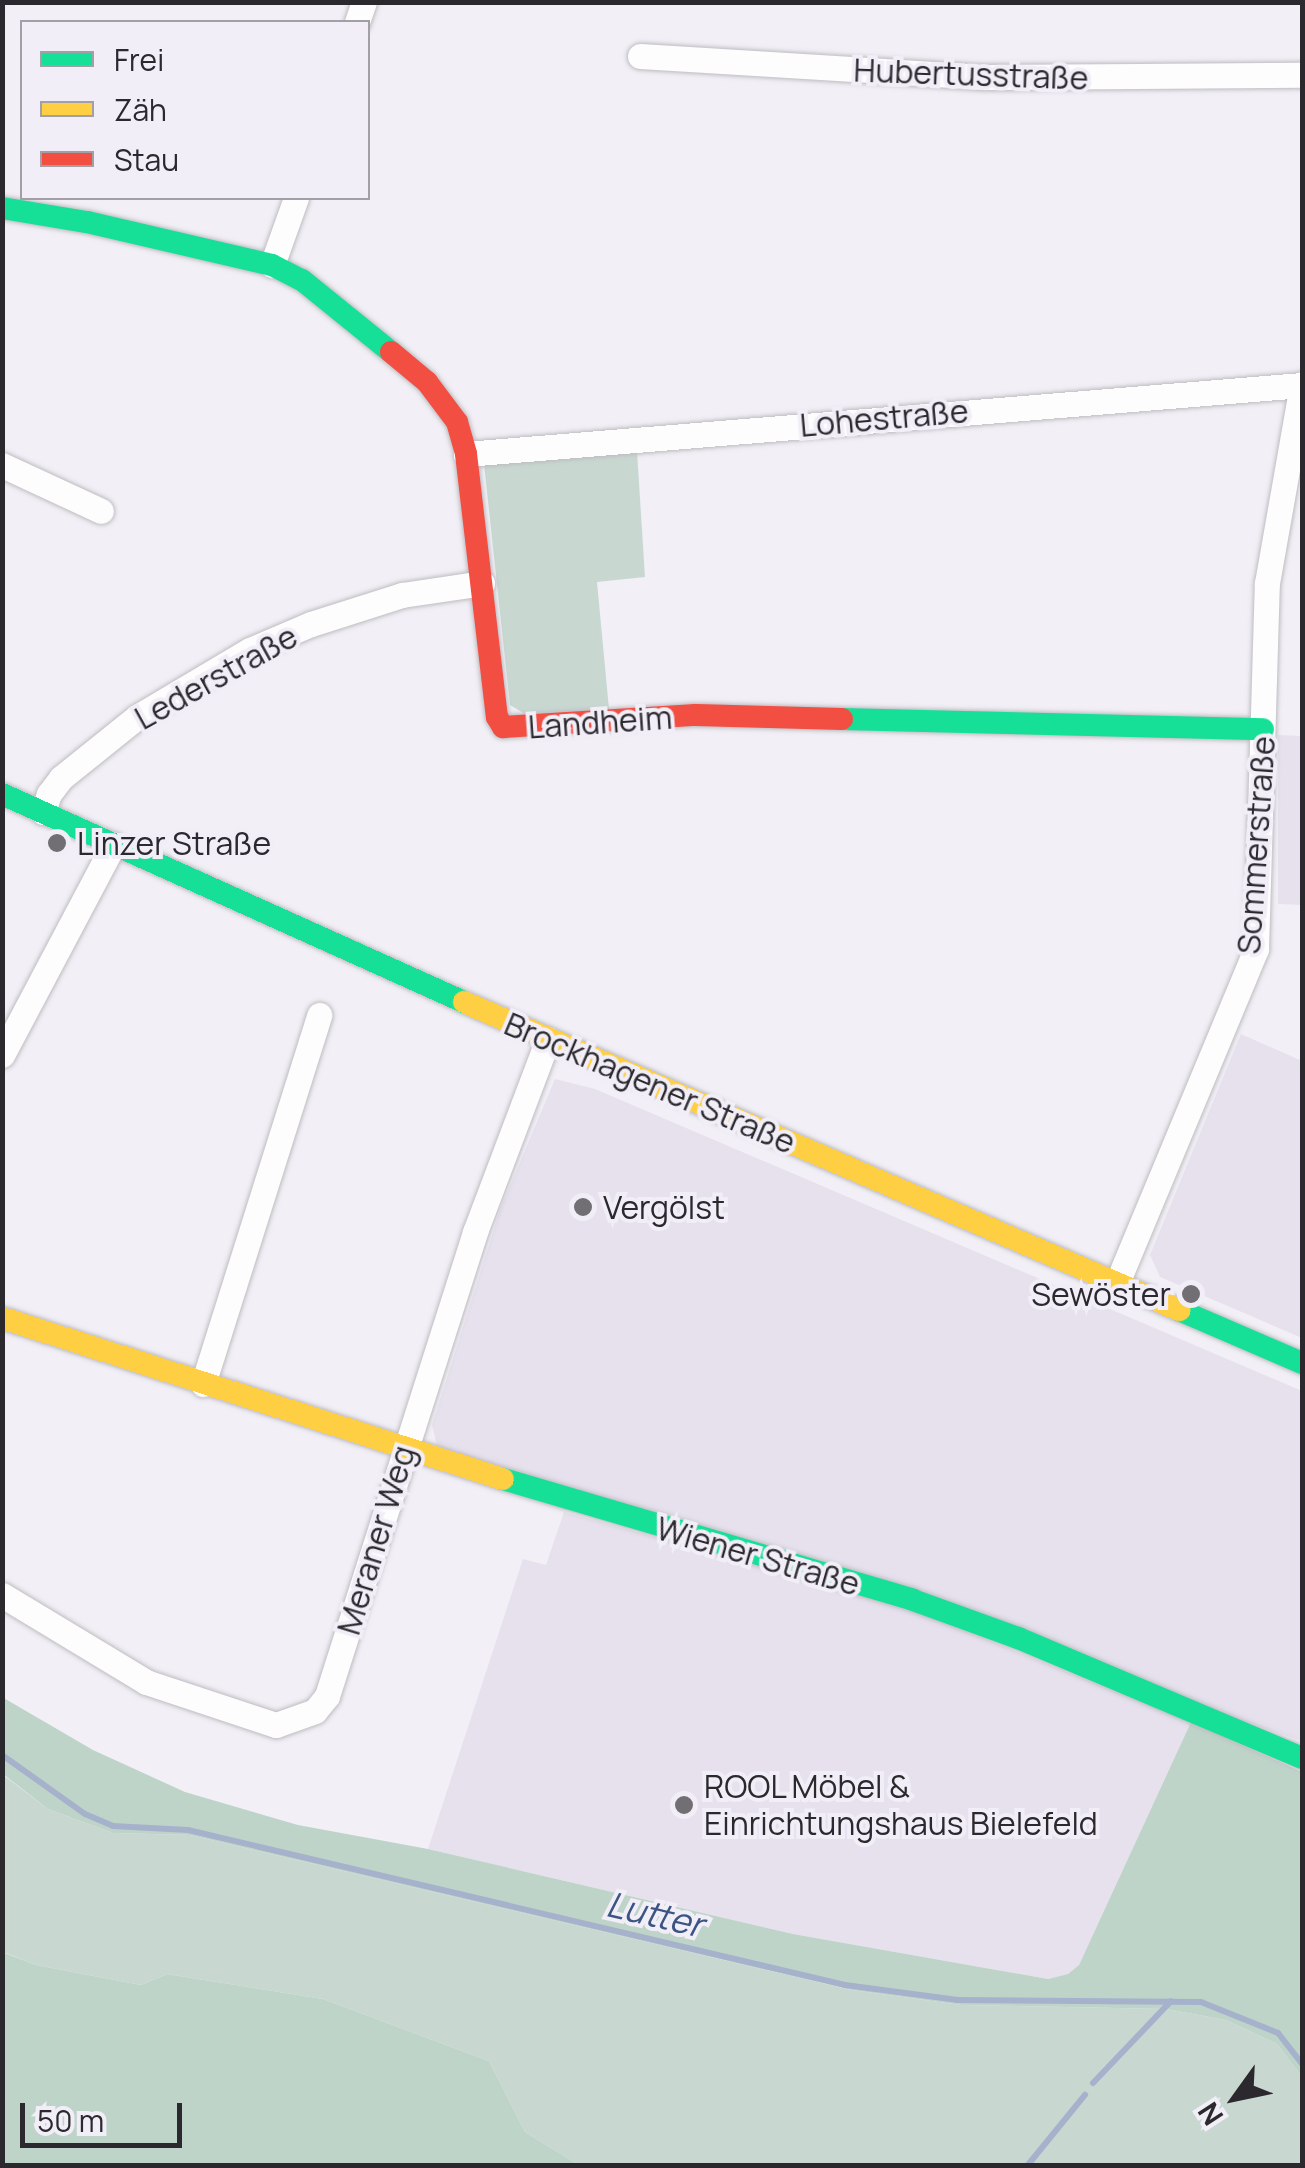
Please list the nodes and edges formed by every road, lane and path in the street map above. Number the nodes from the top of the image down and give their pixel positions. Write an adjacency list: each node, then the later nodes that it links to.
1 (640, 56): 2 (street, Hubertusstraße)
2 (1302, 75)
3 (295, 200): 5 (street)
4 (2, 208): 5 (street, Landheim)
5 (272, 266): 7 (street, Landheim)
6 (1302, 384): 7 (street, Lohestraße); 11 (street, Sommerstraße)
7 (466, 454): 10 (street, Landheim)
8 (2, 465): 9 (street)
9 (101, 511)
10 (482, 583): 11 (street, Landheim); 13 (street, Lederstraße)
11 (1263, 729): 18 (street, Sommerstraße)
12 (2, 794): 13 (street, Brockhagener Straße)
13 (43, 812): 14 (street, Brockhagener Straße)
14 (114, 845): 16 (street, Brockhagener Straße); 17 (street)
15 (319, 1016): 21 (street)
16 (548, 1039): 18 (street, Brockhagener Straße); 22 (street, Meraner Weg)
17 (2, 1055)
18 (1116, 1284): 20 (street, Brockhagener Straße)
19 (2, 1318): 21 (street, Wiener Straße)
20 (1302, 1363)
21 (203, 1384): 22 (street, Wiener Straße)
22 (403, 1450): 23 (street, Meraner Weg); 24 (street, Wiener Straße)
23 (2, 1595)
24 (1302, 1758)

